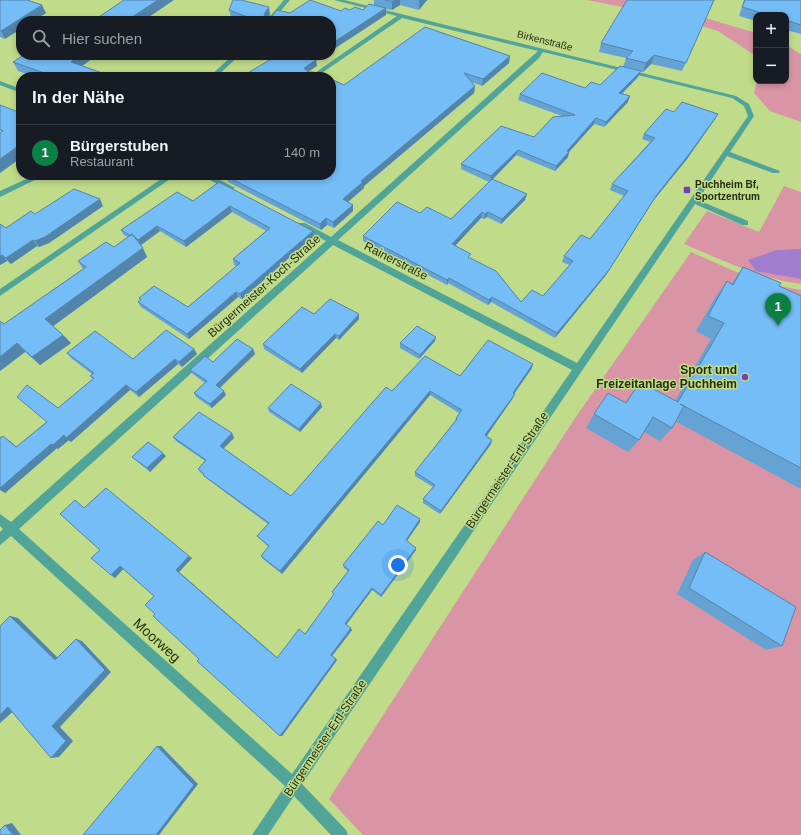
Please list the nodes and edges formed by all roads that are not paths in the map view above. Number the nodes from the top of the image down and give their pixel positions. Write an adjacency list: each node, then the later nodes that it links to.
1 (286, 0): 3 (street)
2 (337, 0): 4 (street, Birkenstraße)
3 (273, 16)
4 (401, 16): 5 (street, Birkenstraße); 8 (street)
5 (542, 50): 11 (street, Birkenstraße); 22 (street, Bürgermeister-Koch-Straße)
6 (231, 60): 7 (street)
7 (218, 72)
8 (319, 72)
9 (0, 83): 10 (street)
10 (16, 89)
11 (748, 105): 12 (street, Bürgermeister-Ertl-Straße)
12 (726, 153): 13 (street); 19 (street, Bürgermeister-Ertl-Straße)
13 (776, 171)
14 (31, 180): 18 (street)
15 (165, 180): 23 (street)
16 (215, 180): 17 (street)
17 (241, 193)
18 (0, 194)
19 (692, 200): 21 (street); 24 (street, Bürgermeister-Ertl-Straße)
20 (291, 220): 22 (street, Rainerstraße)
21 (745, 223)
22 (332, 241): 24 (street, Rainerstraße); 26 (street, Bürgermeister-Koch-Straße)
23 (0, 293)
24 (577, 368): 28 (street, Bürgermeister-Ertl-Straße)
25 (0, 519): 26 (street, Moorweg)
26 (11, 529): 27 (street, Bürgermeister-Koch-Straße); 28 (street, Moorweg)
27 (0, 539)
28 (293, 784): 29 (street, Bürgermeister-Ertl-Straße); 30 (street, Moorweg)
29 (259, 835)
30 (341, 835)

